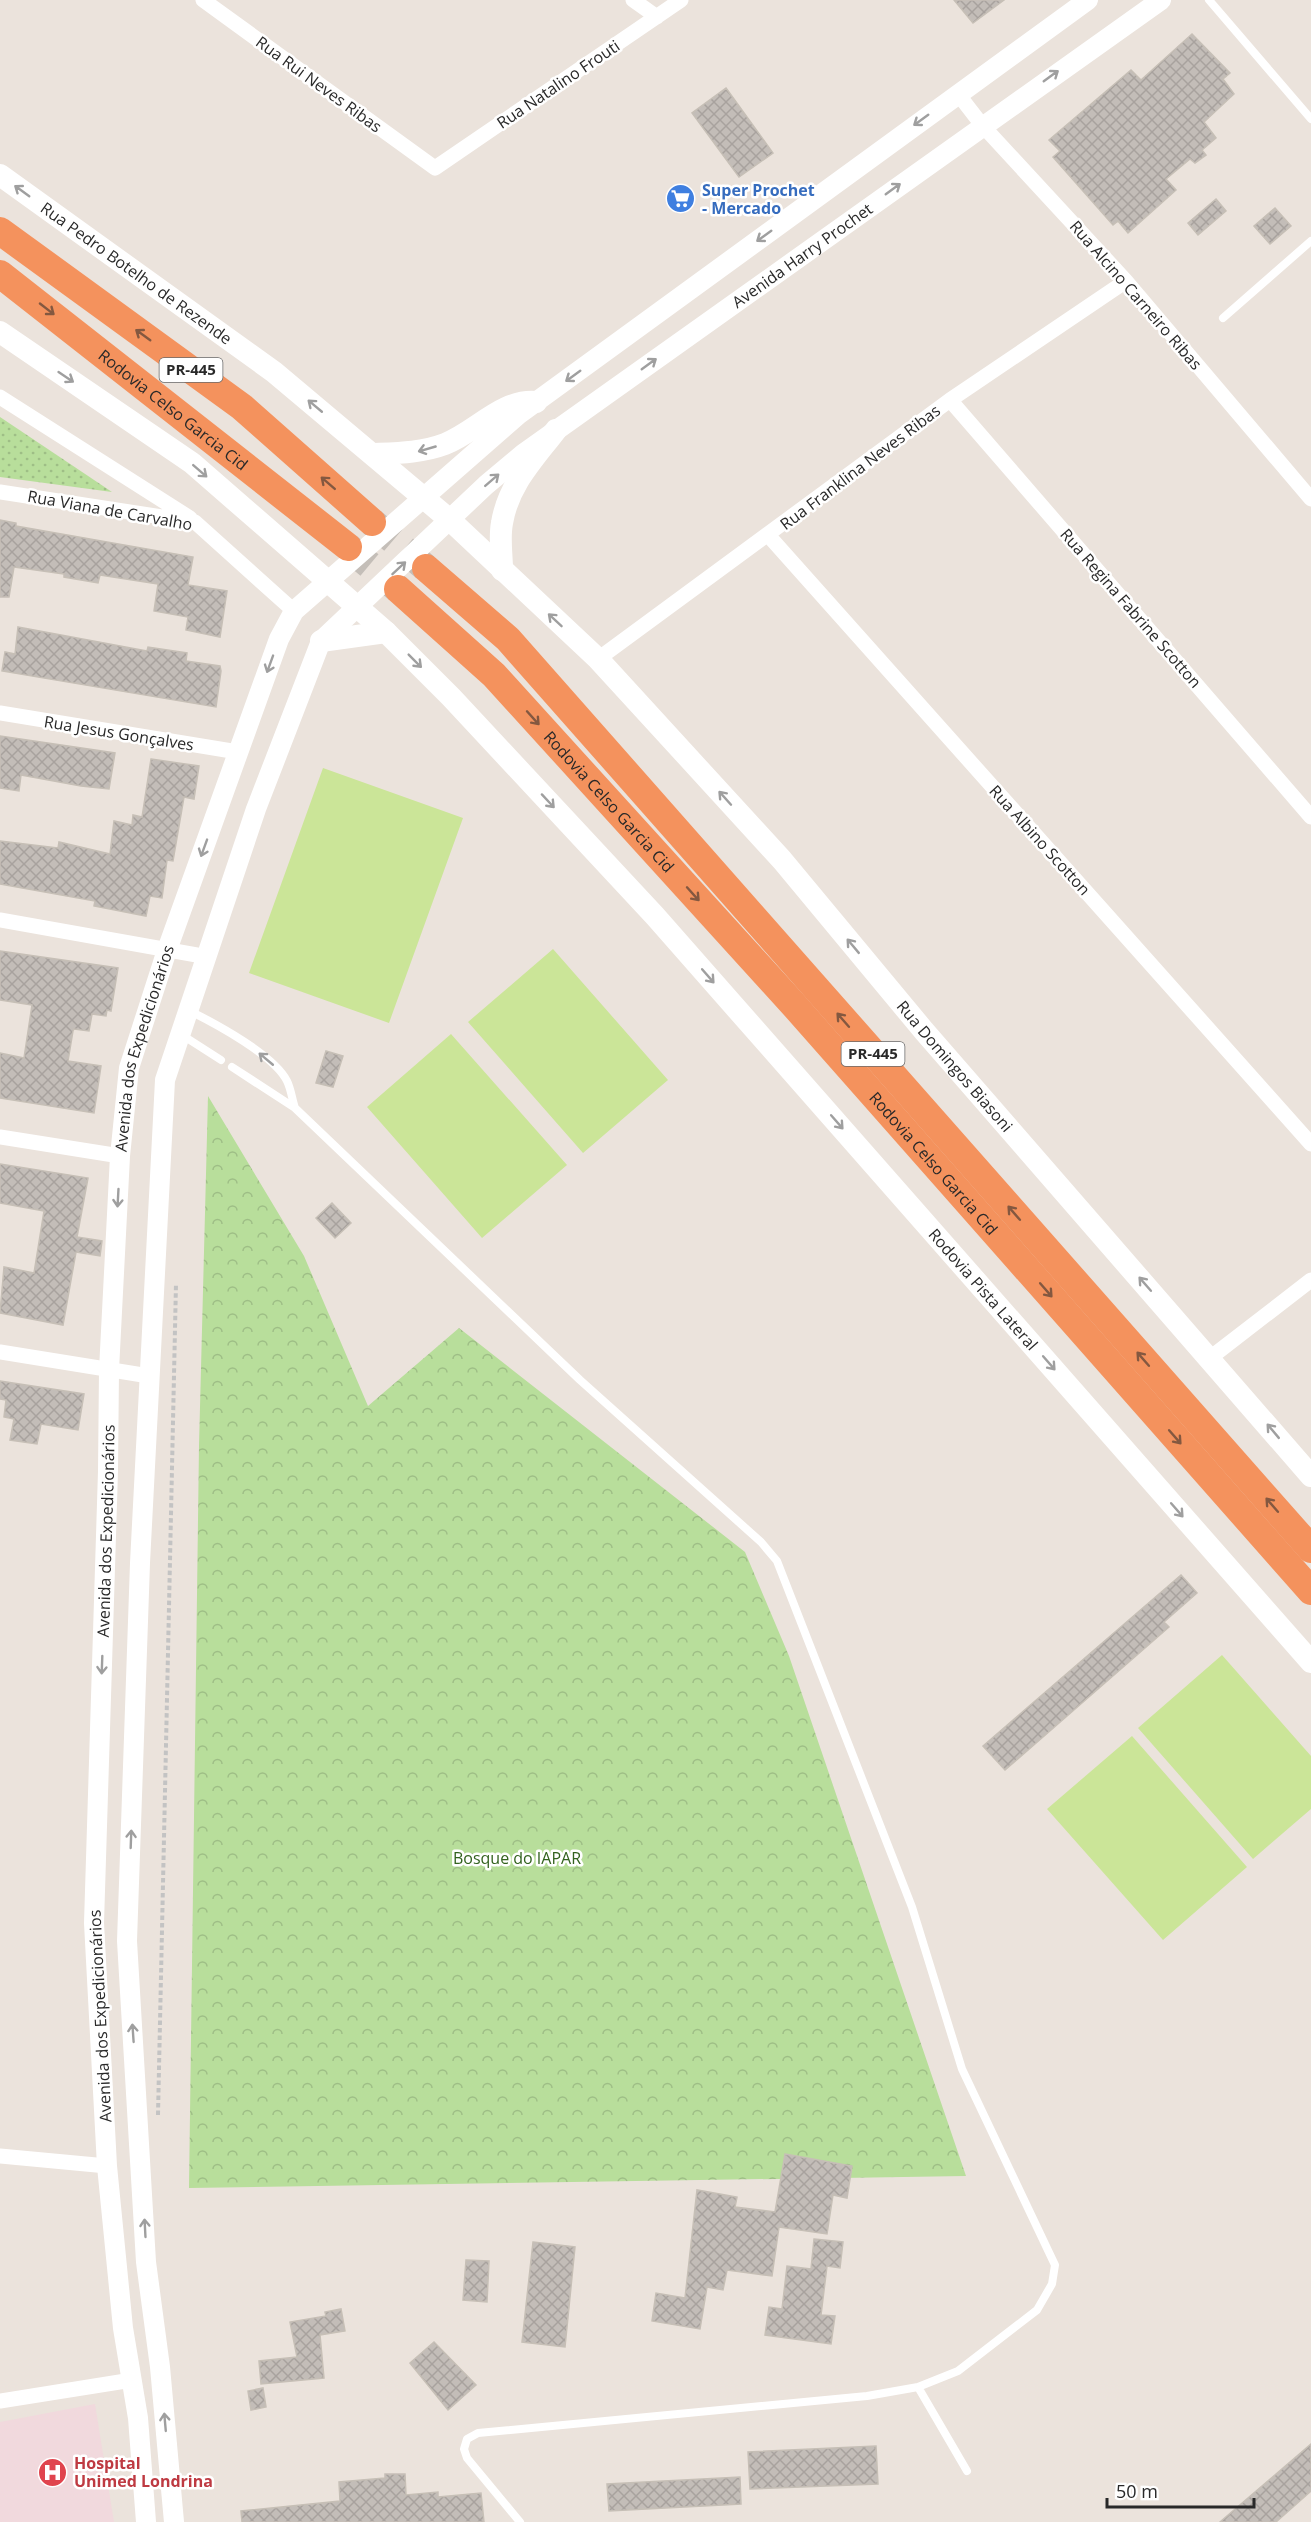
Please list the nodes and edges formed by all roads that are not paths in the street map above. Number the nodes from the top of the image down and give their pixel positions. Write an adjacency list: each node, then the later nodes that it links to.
1 (203, 0): 11 (street, Rua Rui Neves Ribas)
2 (633, 0): 7 (street)
3 (681, 0): 7 (street, Rua Natalino Frouti)
4 (1161, 0): 10 (street, Avenida Harry Prochet, one-way to 4)
5 (1209, 0): 9 (lane)
6 (1080, 2): 8 (street)
7 (657, 17): 11 (street, Rua Natalino Frouti)
8 (958, 94): 10 (street, Rua Alcino Carneiro Ribas); 21 (street, one-way to 21)
9 (1311, 119)
10 (982, 125): 16 (street, Rua Alcino Carneiro Ribas); 22 (street, Avenida Harry Prochet, one-way to 10)
11 (435, 168)
12 (0, 175): 23 (main road, Rua Pedro Botelho de Rezende, one-way to 12)
13 (0, 231): 29 (highway, PR-445, one-way to 13)
14 (1311, 241): 17 (lane)
15 (0, 274): 31 (highway, Rodovia Celso Garcia Cid / PR-445, one-way to 31)
16 (1126, 280): 20 (street, Rua Franklina Neves Ribas); 26 (street, Rua Alcino Carneiro Ribas)
17 (1223, 318)
18 (0, 332): 34 (main road, Rodovia Celso Garcia Cid, one-way to 34)
19 (0, 397): 28 (street)
20 (950, 400): 30 (street, Rua Franklina Neves Ribas); 44 (street, Rua Regina Fabrine Scotton)
21 (536, 402): 22 (street); 23 (main road, one-way to 23); 25 (street)
22 (556, 430): 27 (street, Avenida Harry Prochet, one-way to 22); 33 (main road)
23 (372, 454): 25 (main road)
24 (0, 492): 28 (street, Rua Viana de Carvalho)
25 (424, 498): 27 (main road); 34 (street, Avenida dos Expedicionários)
26 (1311, 499)
27 (450, 520): 33 (main road); 36 (street, Avenida Harry Prochet, one-way to 27)
28 (195, 522): 37 (street, Rua Viana de Carvalho)
29 (372, 522)
30 (768, 535): 40 (street, Rua Franklina Neves Ribas); 54 (street, Rua Albino Scotton)
31 (348, 547)
32 (426, 568): 62 (highway, Rodovia Celso Garcia Cid / PR-445, one-way to 32)
33 (502, 570): 40 (main road, one-way to 33)
34 (328, 582): 36 (main road, Rodovia Celso Garcia Cid); 37 (street, Avenida dos Expedicionários)
35 (398, 589): 63 (highway, Rodovia Celso Garcia Cid / PR-445, one-way to 63)
36 (356, 608): 38 (main road, Rodovia Celso Garcia Cid); 39 (street, Avenida dos Expedicionários)
37 (294, 611): 43 (street, Avenida dos Expedicionários, one-way to 43)
38 (386, 632): 39 (main road); 41 (main road, Rodovia Celso Garcia Cid, one-way to 41)
39 (321, 640): 47 (street, Avenida dos Expedicionários)
40 (598, 659): 58 (main road, Rua Domingos Biasoni, one-way to 40)
41 (451, 697): 64 (main road, Rodovia Pista Lateral, one-way to 64)
42 (0, 713): 43 (street, Rua Jesus Gonçalves)
43 (238, 752): 46 (street, Avenida dos Expedicionários, one-way to 46)
44 (1311, 818)
45 (0, 920): 46 (street)
46 (167, 950): 47 (street); 55 (street, Avenida dos Expedicionários)
47 (208, 957): 48 (street, Avenida dos Expedicionários)
48 (189, 1010): 49 (street, Avenida dos Expedicionários); 52 (lane, one-way to 48)
49 (181, 1034): 50 (lane); 60 (street, Avenida dos Expedicionários)
50 (221, 1060)
51 (232, 1067): 52 (lane)
52 (295, 1108): 69 (lane)
53 (0, 1137): 55 (street)
54 (1311, 1144)
55 (120, 1156): 59 (street, Avenida dos Expedicionários, one-way to 59)
56 (1311, 1280): 58 (street)
57 (0, 1352): 59 (street)
58 (1210, 1358): 61 (main road, Rua Domingos Biasoni, one-way to 58)
59 (109, 1370): 60 (street); 67 (street, Avenida dos Expedicionários, one-way to 67)
60 (149, 1376): 66 (street, Avenida dos Expedicionários, one-way to 60)
61 (1311, 1476)
62 (1311, 1549)
63 (1311, 1591)
64 (1311, 1662)
65 (0, 2156): 67 (street)
66 (141, 2165): 67 (street); 73 (street, Avenida dos Expedicionários, one-way to 66)
67 (107, 2166): 68 (street, Avenida dos Expedicionários)
68 (132, 2380): 70 (street); 72 (street, Avenida dos Expedicionários)
69 (918, 2387): 71 (lane); 74 (lane)
70 (0, 2401)
71 (967, 2471)
72 (146, 2522)
73 (174, 2522)
74 (520, 2522)

